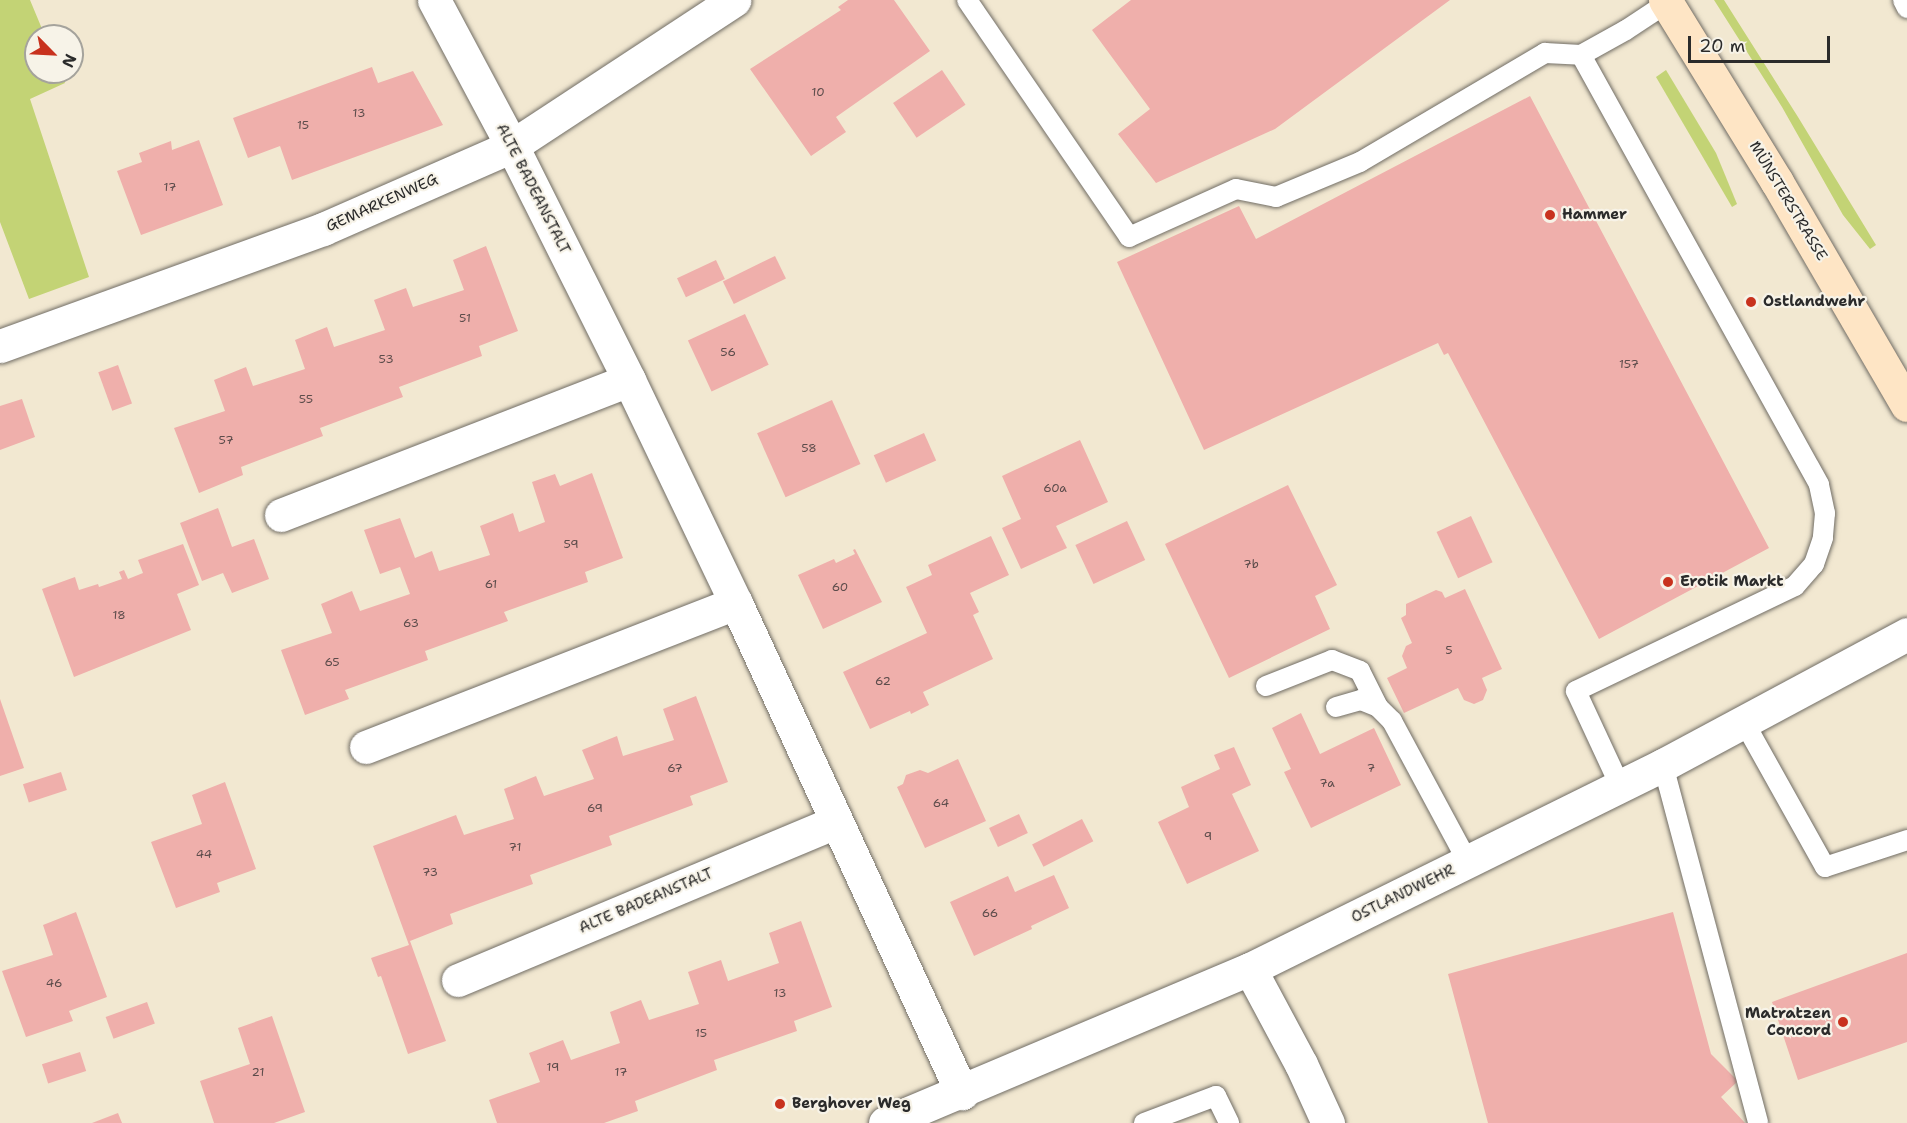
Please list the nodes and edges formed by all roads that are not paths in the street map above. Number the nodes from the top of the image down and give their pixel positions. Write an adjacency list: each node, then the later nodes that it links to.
1 (434, 0): 8 (street, ALTE BADEANSTALT)
2 (734, 0): 8 (street, GEMARKENWEG)
3 (967, 0): 7 (lane)
4 (1903, 0): 6 (lane)
5 (1666, 2): 7 (lane); 11 (main road, MÜNSTERSTRASSE)
6 (1907, 8)
7 (1581, 55): 21 (lane)
8 (512, 146): 9 (street, GEMARKENWEG); 10 (street, ALTE BADEANSTALT)
9 (0, 346)
10 (629, 380): 12 (street); 13 (street, ALTE BADEANSTALT)
11 (1907, 405)
12 (281, 515)
13 (736, 603): 19 (street); 22 (street, ALTE BADEANSTALT)
14 (1907, 634): 18 (street, OSTLANDWEHR)
15 (1266, 686): 17 (lane)
16 (1336, 707): 17 (lane)
17 (1378, 707): 24 (lane)
18 (1744, 722): 20 (street, OSTLANDWEHR); 23 (lane)
19 (366, 747)
20 (1664, 765): 21 (street, OSTLANDWEHR); 32 (lane)
21 (1620, 786): 24 (street, OSTLANDWEHR)
22 (835, 822): 26 (street, ALTE BADEANSTALT); 27 (street, ALTE BADEANSTALT)
23 (1907, 840)
24 (1468, 862): 25 (street, OSTLANDWEHR)
25 (1251, 969): 27 (street, OSTLANDWEHR); 31 (street)
26 (458, 980)
27 (962, 1093): 28 (street, OSTLANDWEHR)
28 (906, 1120)
29 (1144, 1123): 30 (lane)
30 (1229, 1123)
31 (1328, 1123)
32 (1758, 1123)

